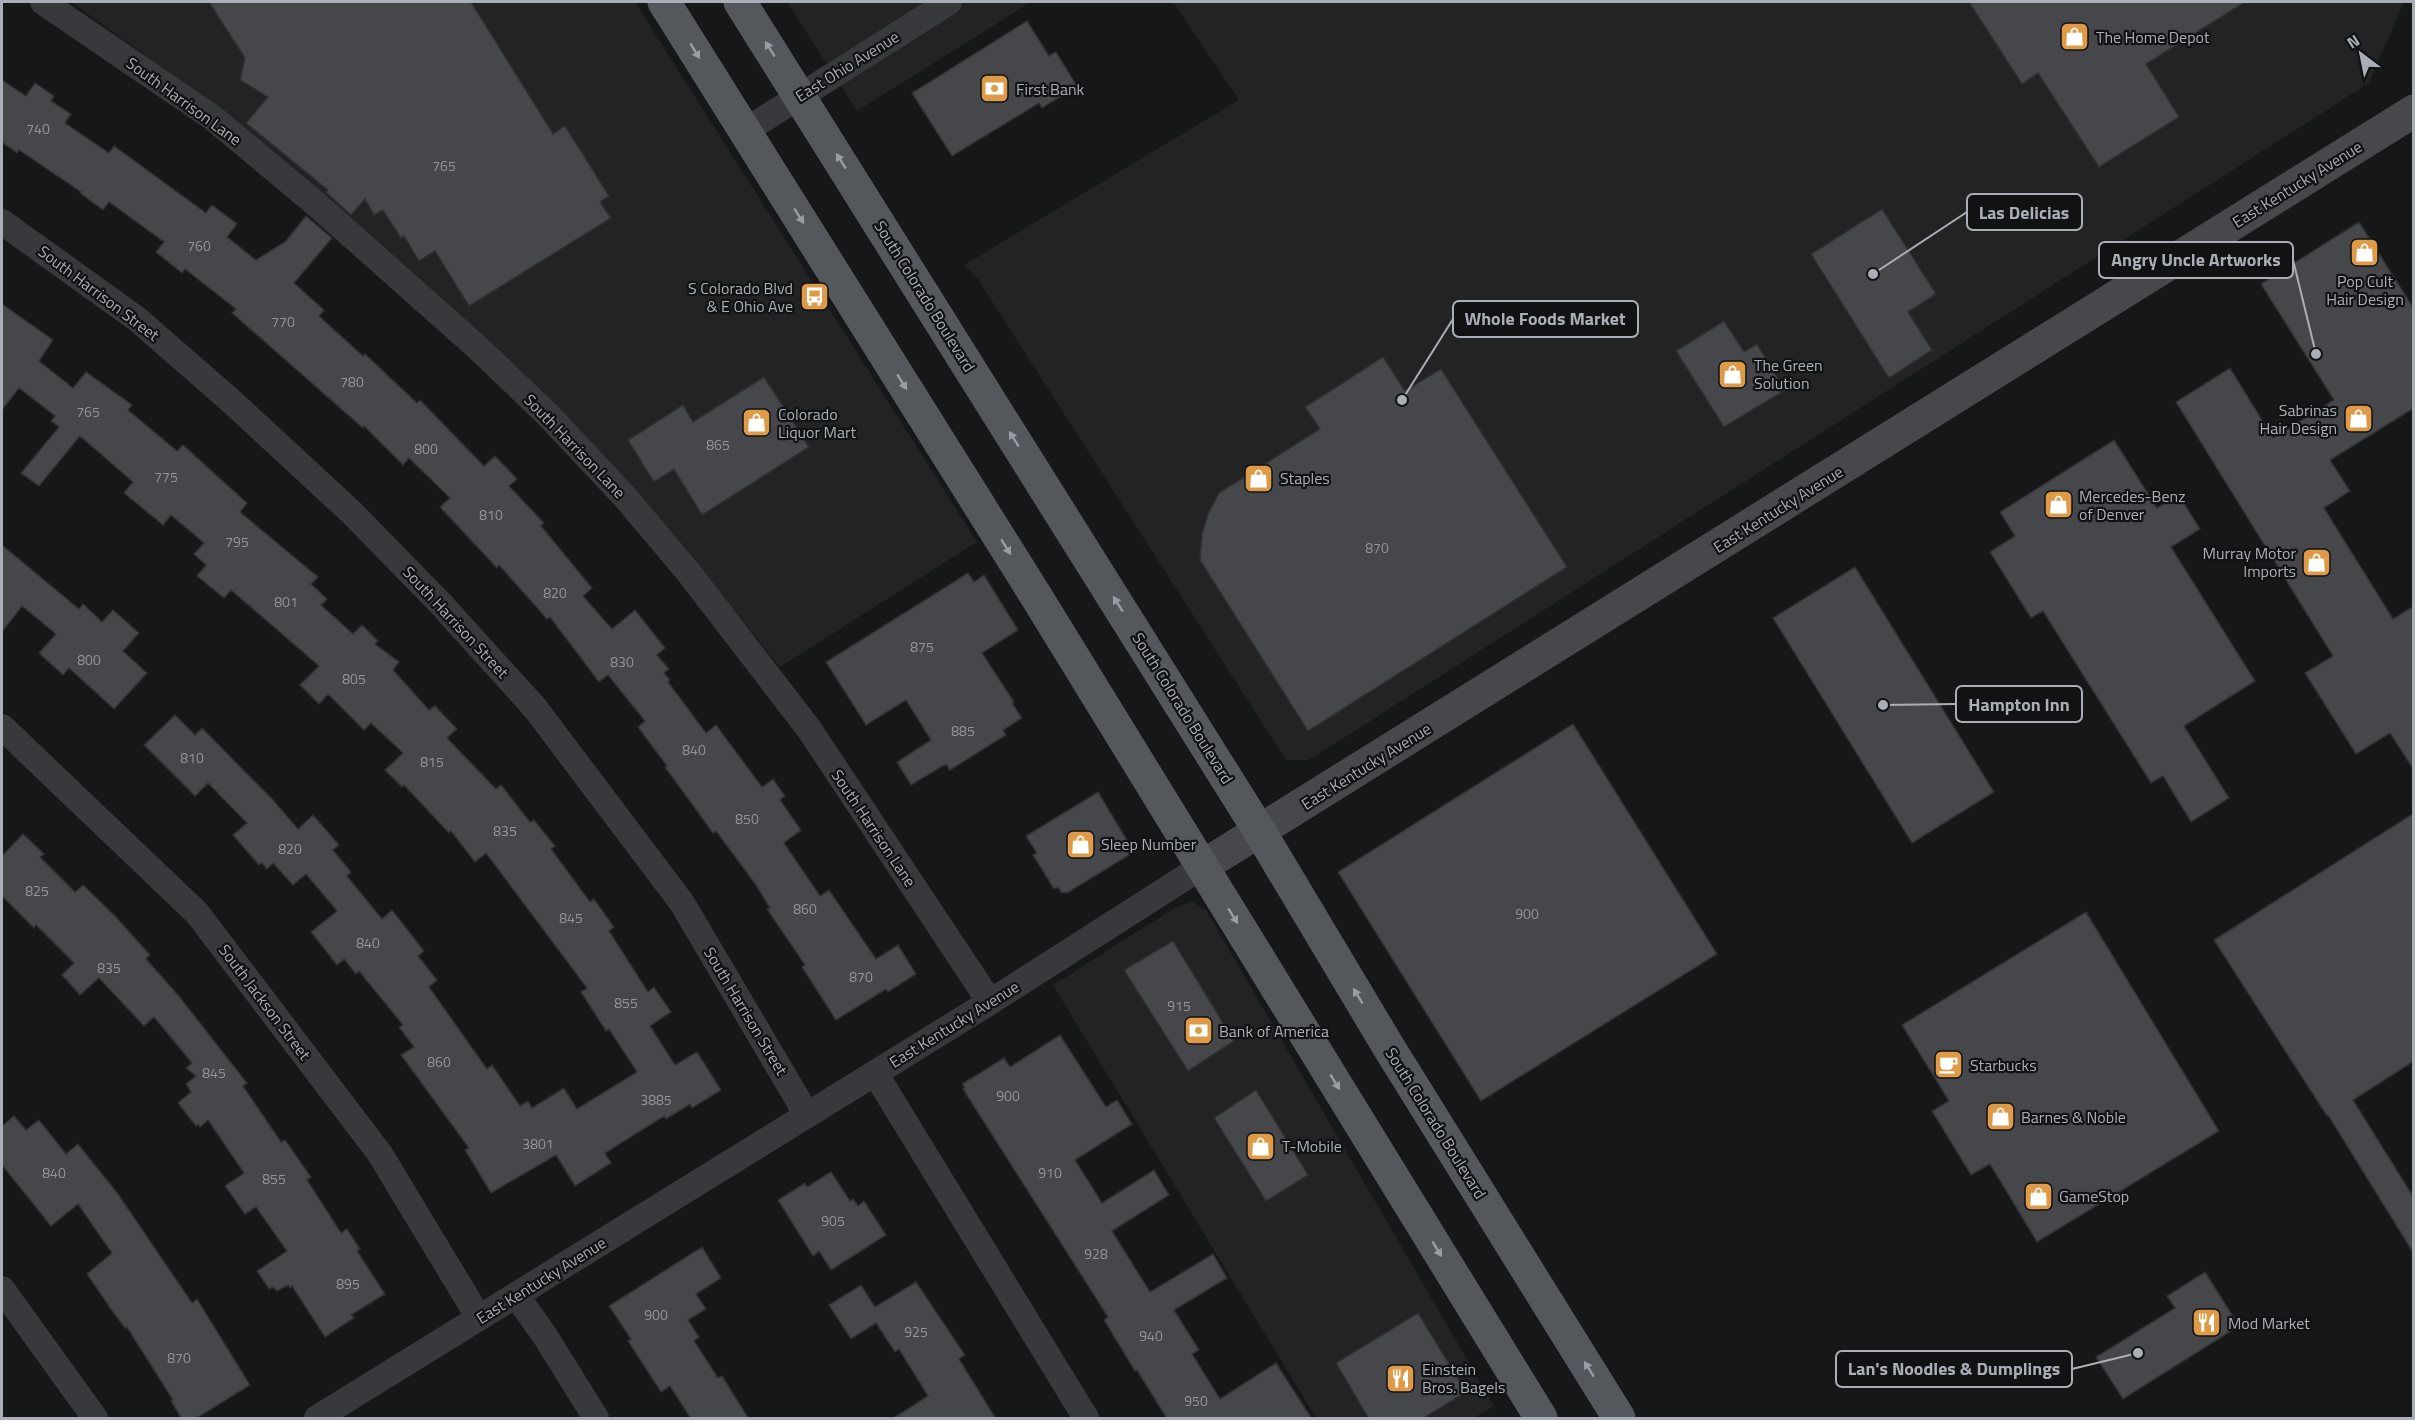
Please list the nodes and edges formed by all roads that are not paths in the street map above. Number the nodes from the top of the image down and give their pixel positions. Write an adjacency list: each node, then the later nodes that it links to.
1 (43, 2): 12 (street, South Harrison Lane)
2 (664, 2): 7 (main road, one-way to 7)
3 (740, 2): 5 (main road, South Colorado Boulevard, one-way to 3)
4 (949, 2): 5 (street, East Ohio Avenue)
5 (800, 96): 7 (street, East Ohio Avenue); 10 (main road, South Colorado Boulevard, one-way to 5)
6 (2414, 111): 10 (street, East Kentucky Avenue)
7 (745, 131): 11 (main road, one-way to 11)
8 (2, 222): 14 (street, South Harrison Street)
9 (2, 727): 17 (street, South Jackson Street)
10 (1260, 832): 11 (street, East Kentucky Avenue); 23 (main road, South Colorado Boulevard, one-way to 10)
11 (1203, 867): 12 (street, East Kentucky Avenue); 22 (main road, one-way to 22)
12 (990, 1002): 13 (street, East Kentucky Avenue)
13 (875, 1073): 14 (street, East Kentucky Avenue); 21 (street)
14 (807, 1115): 16 (street, East Kentucky Avenue)
15 (2, 1289): 18 (street)
16 (516, 1295): 17 (street, East Kentucky Avenue); 20 (street)
17 (479, 1318): 19 (street, East Kentucky Avenue)
18 (95, 1419)
19 (317, 1419)
20 (596, 1419)
21 (1086, 1419)
22 (1541, 1419)
23 (1619, 1419)

